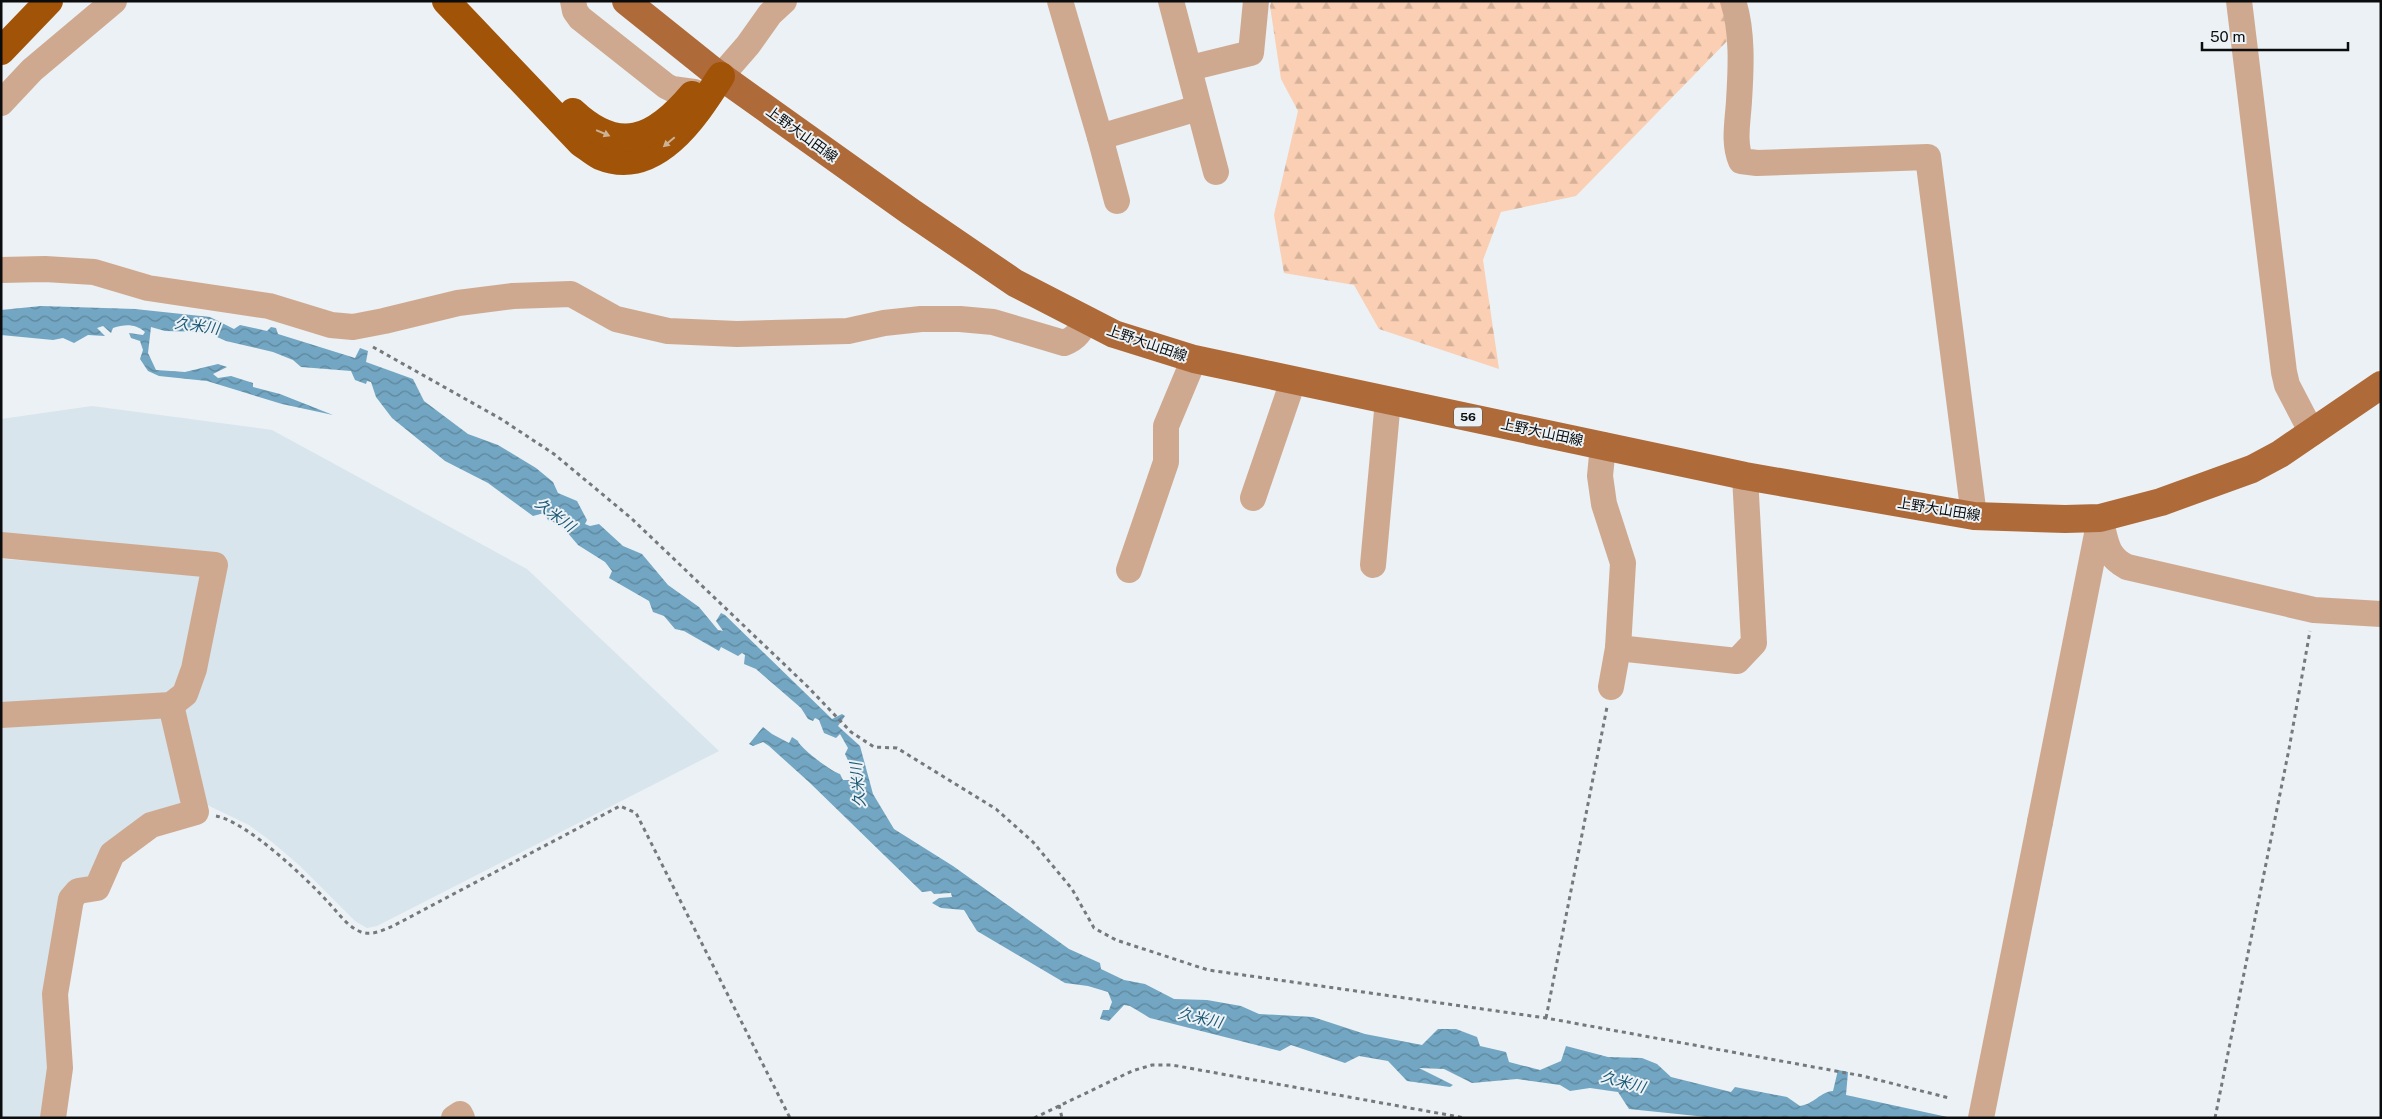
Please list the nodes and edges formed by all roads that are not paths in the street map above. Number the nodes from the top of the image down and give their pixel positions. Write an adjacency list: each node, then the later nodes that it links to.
1 (32, 1): 14 (highway)
2 (49, 1): 15 (highway)
3 (114, 1): 19 (street)
4 (446, 1): 17 (highway, one-way to 4)
5 (470, 1): 18 (highway, one-way to 18)
6 (573, 1): 18 (street)
7 (626, 1): 17 (main road, 上野大山田線 / 56)
8 (784, 1): 17 (street)
9 (1060, 1): 21 (street)
10 (1171, 1): 16 (street)
11 (1256, 1): 16 (street)
12 (1733, 1): 34 (street)
13 (2239, 1): 30 (street)
14 (1, 34)
15 (1, 51)
16 (1190, 68): 20 (street)
17 (716, 73): 18 (highway); 25 (main road, 上野大山田線 / 56)
18 (694, 92)
19 (1, 103)
20 (1198, 108): 21 (street); 22 (street)
21 (1100, 137): 23 (street)
22 (1216, 172)
23 (1117, 201)
24 (1, 270): 25 (street)
25 (1086, 319): 26 (main road, 上野大山田線 / 56)
26 (1194, 359): 27 (main road, 上野大山田線 / 56); 38 (street)
27 (1293, 381): 29 (main road, 上野大山田線 / 56); 33 (street)
28 (2381, 385): 30 (main road, 上野大山田線 / 56)
29 (1388, 400): 31 (main road, 上野大山田線 / 56); 37 (street)
30 (2312, 433): 35 (main road, 上野大山田線 / 56)
31 (1603, 445): 32 (main road, 上野大山田線 / 56); 40 (street)
32 (1745, 476): 34 (main road, 上野大山田線 / 56); 40 (street)
33 (1253, 498)
34 (1974, 516): 35 (main road, 上野大山田線 / 56)
35 (2100, 518): 39 (street); 47 (street, bridge)
36 (1, 545): 42 (street)
37 (1373, 565)
38 (1129, 570)
39 (2381, 614)
40 (1618, 648): 41 (street)
41 (1611, 687)
42 (170, 705): 43 (street); 44 (street)
43 (1, 715)
44 (53, 1118)
45 (454, 1118): 46 (street)
46 (462, 1118)
47 (1981, 1118)

